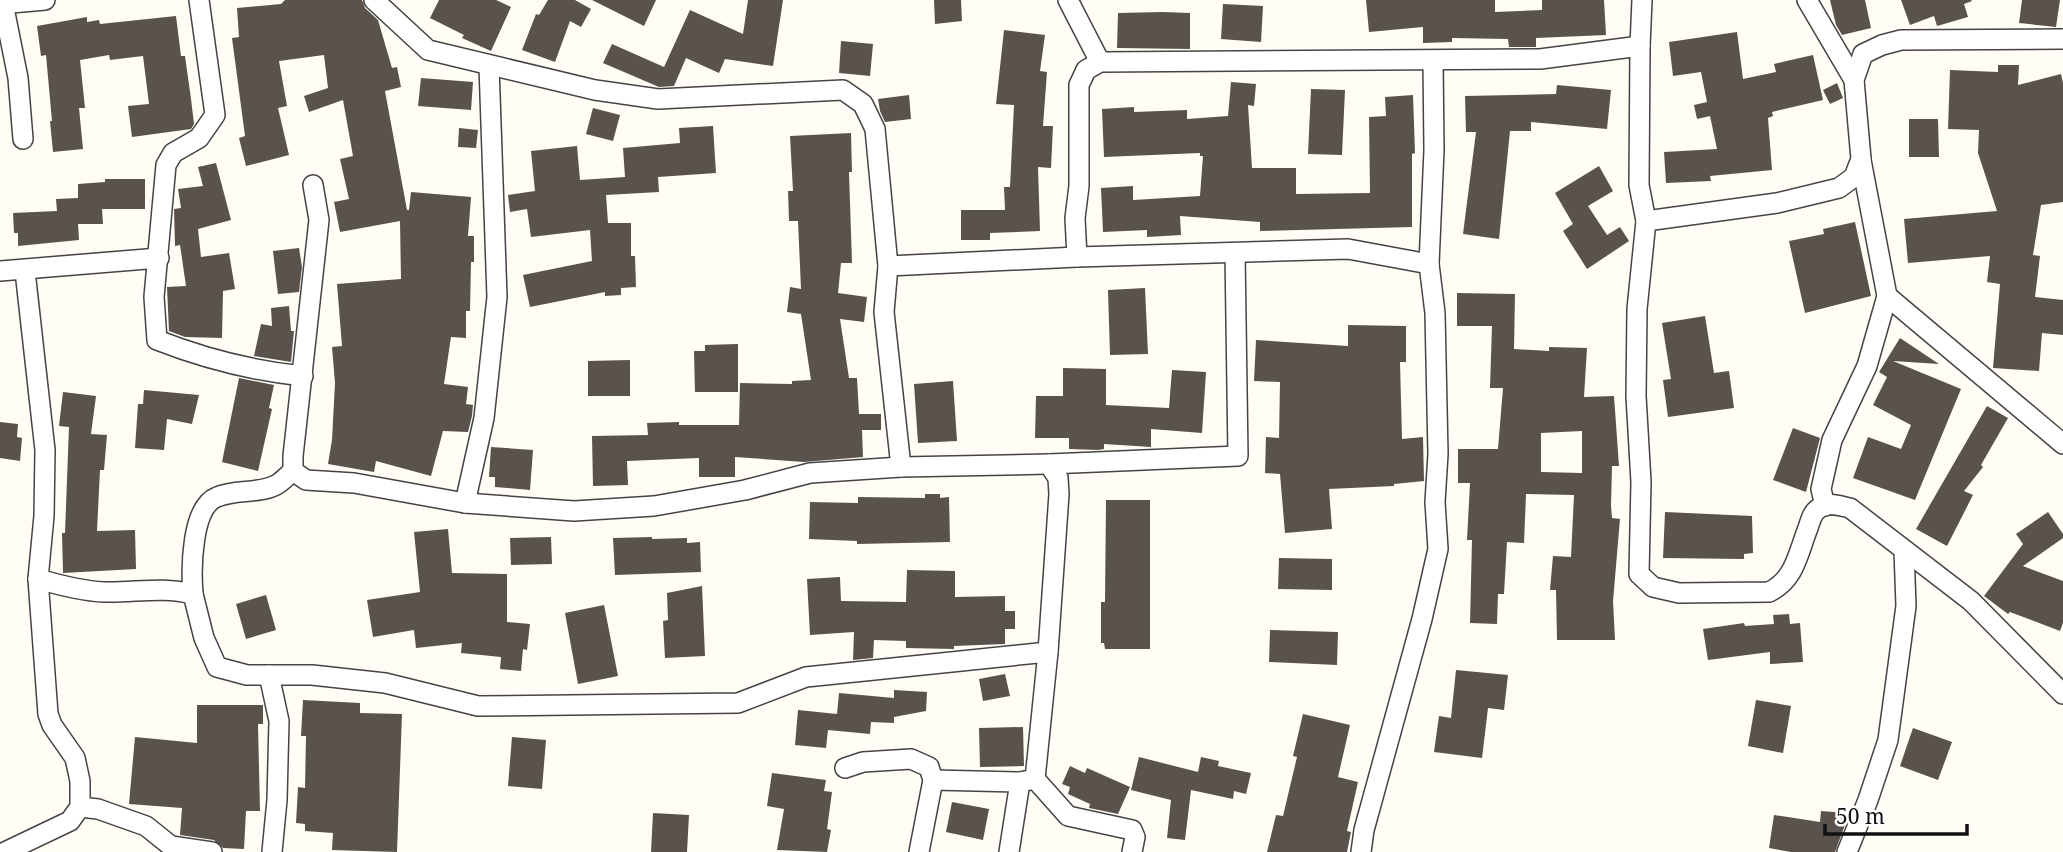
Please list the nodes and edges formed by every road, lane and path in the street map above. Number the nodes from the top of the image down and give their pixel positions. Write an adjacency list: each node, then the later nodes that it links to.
1 (45, 0): 7 (street)
2 (200, 0): 20 (street)
3 (374, 0): 12 (street)
4 (1068, 0): 11 (street)
5 (1642, 0): 9 (street)
6 (1807, 0): 13 (street)
7 (2, 4): 14 (street)
8 (2063, 40): 13 (street)
9 (1640, 46): 10 (street); 17 (street)
10 (1433, 61): 11 (street); 21 (street)
11 (1100, 62): 19 (street)
12 (489, 65): 22 (street); 31 (street)
13 (1854, 80): 15 (street)
14 (23, 139)
15 (1861, 159): 17 (street); 25 (street)
16 (313, 185): 26 (street)
17 (1646, 221): 32 (street)
18 (1235, 253): 19 (street); 21 (street); 28 (street)
19 (1077, 257): 22 (street)
20 (159, 258): 24 (street); 26 (street)
21 (1429, 264): 49 (street)
22 (888, 266): 29 (street)
23 (0, 271): 24 (street)
24 (25, 271): 34 (street)
25 (1887, 296): 27 (street); 32 (street)
26 (303, 376): 30 (street)
27 (2063, 444)
28 (1049, 464): 29 (street); 36 (street)
29 (901, 467): 31 (street)
30 (293, 471): 31 (street); 35 (street)
31 (465, 503)
32 (1825, 506): 33 (street)
33 (1904, 550): 38 (street); 50 (street)
34 (38, 579): 35 (street); 42 (street)
35 (193, 594): 37 (street)
36 (1048, 652): 37 (street); 41 (street)
37 (269, 675): 45 (street)
38 (2063, 694)
39 (845, 768): 40 (street)
40 (933, 780): 41 (street); 46 (street)
41 (1027, 781): 47 (street); 48 (street)
42 (80, 807): 43 (street); 44 (street)
43 (5, 852)
44 (212, 852)
45 (272, 852)
46 (919, 852)
47 (1009, 852)
48 (1132, 852)
49 (1361, 852)
50 (1847, 852)

